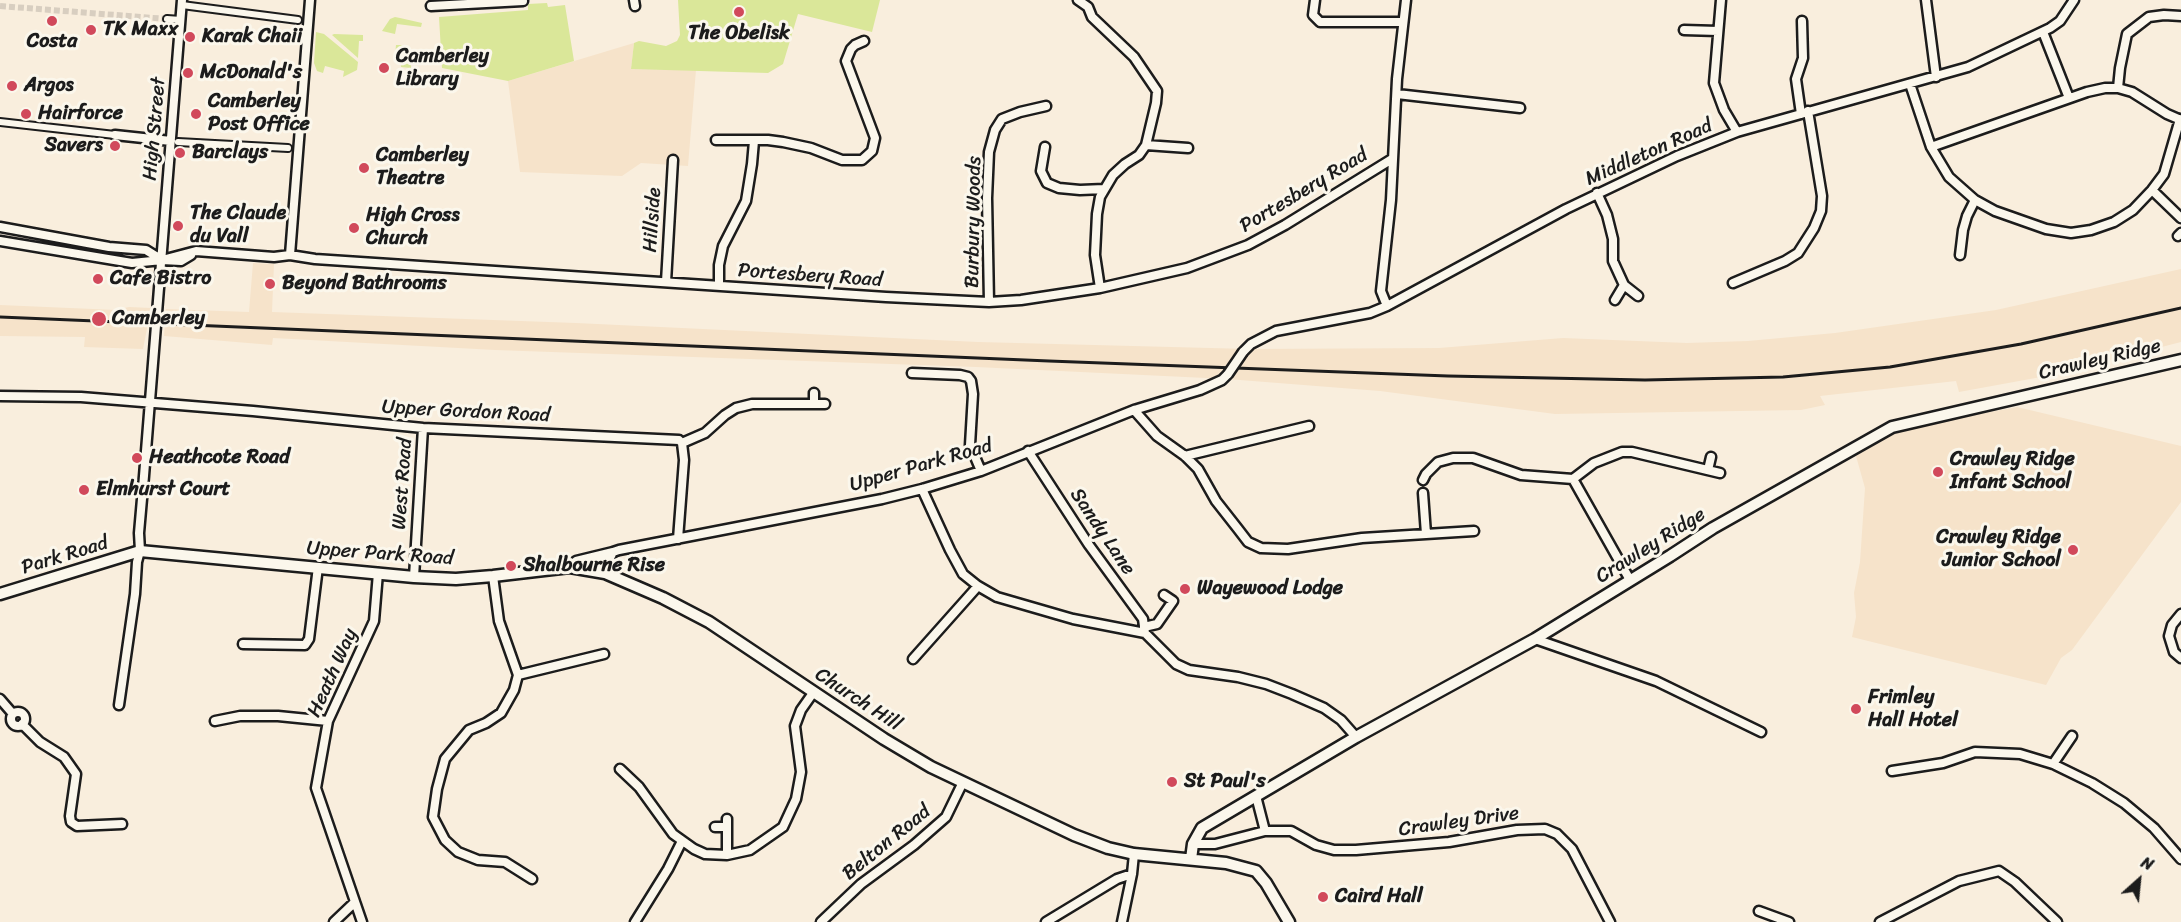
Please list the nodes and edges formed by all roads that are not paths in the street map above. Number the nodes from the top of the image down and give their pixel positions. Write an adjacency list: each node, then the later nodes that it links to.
1 (310, 0): 52 (street)
2 (1078, 0): 37 (street)
3 (1315, 0): 17 (street)
4 (1406, 0): 17 (street)
5 (1721, 0): 19 (street)
6 (1926, 0): 22 (street)
7 (2074, 0): 20 (street, Middleton Road)
8 (482, 1): 9 (street); 11 (street)
9 (522, 1)
10 (182, 2): 14 (street, High Street); 15 (street)
11 (431, 6)
12 (2181, 16): 24 (street)
13 (167, 19): 14 (street)
14 (181, 20): 35 (street, High Street)
15 (298, 20)
16 (1802, 21): 29 (street)
17 (1404, 22): 25 (street)
18 (1684, 30): 19 (street)
19 (1719, 32): 32 (street)
20 (2043, 32): 22 (street, Middleton Road); 26 (street)
21 (864, 41): 36 (street)
22 (1936, 77): 23 (street, Middleton Road)
23 (1910, 84): 29 (street, Middleton Road); 39 (street)
24 (2118, 88): 26 (street); 30 (street)
25 (1397, 94): 28 (street); 42 (street)
26 (2069, 98): 39 (street)
27 (1046, 106): 63 (street, Burbury Woods)
28 (1520, 108)
29 (1805, 113): 32 (street, Middleton Road); 57 (street)
30 (2180, 119): 45 (street)
31 (0, 123): 33 (street)
32 (1737, 132): 46 (street, Middleton Road)
33 (115, 135): 35 (street)
34 (716, 140): 36 (street)
35 (175, 141): 40 (street); 55 (street, High Street)
36 (754, 141): 59 (street)
37 (1146, 146): 41 (street); 44 (street)
38 (1045, 147): 44 (street)
39 (1930, 147): 47 (street)
40 (288, 148)
41 (1188, 148)
42 (1392, 159): 60 (street, Portesbery Road); 64 (street)
43 (674, 160): 56 (street, Hillside)
44 (1104, 189): 60 (street)
45 (2152, 190): 47 (street); 48 (street)
46 (1597, 193): 58 (street); 64 (street, Middleton Road)
47 (1976, 200): 53 (street)
48 (2181, 218)
49 (0, 227): 51 (street)
50 (0, 241): 54 (street, Portesbery Road)
51 (109, 247): 54 (street); 55 (street)
52 (290, 255): 55 (street, Portesbery Road); 56 (street, Portesbery Road)
53 (1960, 255)
54 (107, 259): 55 (street, Portesbery Road)
55 (162, 260): 70 (street)
56 (666, 282): 59 (street, Portesbery Road)
57 (1733, 282)
58 (1624, 285): 61 (street); 62 (street)
59 (719, 286): 63 (street, Portesbery Road)
60 (1100, 288): 63 (street, Portesbery Road)
61 (1638, 296)
62 (1614, 300)
63 (990, 302)
64 (1387, 306): 67 (street, Middleton Road, bridge)
65 (2181, 360): 98 (street, Crawley Ridge)
66 (912, 373): 81 (street)
67 (1228, 375): 73 (street, Upper Park Road)
68 (814, 393): 71 (street)
69 (0, 396): 70 (street, Upper Gordon Road)
70 (150, 403): 75 (street, Upper Gordon Road); 90 (street)
71 (814, 404): 72 (street); 76 (street)
72 (825, 404)
73 (1134, 410): 77 (street, Upper Park Road); 78 (street)
74 (1309, 426): 78 (street)
75 (423, 428): 76 (street, Upper Gordon Road); 97 (street, West Road)
76 (682, 443): 89 (street)
77 (1028, 451): 81 (street, Upper Park Road); 103 (street, Sandy Lane)
78 (1185, 456): 88 (street)
79 (1711, 457): 80 (street)
80 (1708, 470): 82 (street); 83 (street)
81 (981, 471): 85 (street, Upper Park Road)
82 (1720, 473)
83 (1573, 479): 84 (street); 98 (street)
84 (1423, 480)
85 (922, 489): 89 (street, Upper Park Road); 99 (street)
86 (1423, 493): 88 (street)
87 (1474, 531): 88 (street)
88 (1426, 534)
89 (678, 539): 91 (street, Upper Park Road)
90 (140, 551): 92 (street, Upper Park Road); 100 (street, Park Road); 112 (street)
91 (613, 552): 93 (street, Upper Park Road); 95 (street)
92 (318, 567): 94 (street, Upper Park Road); 105 (street)
93 (570, 567): 95 (street, Church Hill); 96 (street, Upper Park Road)
94 (378, 573): 97 (street, Upper Park Road); 114 (street, Heath Way)
95 (605, 573): 110 (street, Church Hill)
96 (493, 576): 97 (street, Upper Park Road); 109 (street)
97 (414, 577)
98 (1630, 580): 104 (street, Crawley Ridge)
99 (978, 586): 103 (street); 108 (street)
100 (0, 594)
101 (1164, 595): 103 (street)
102 (2181, 614): 107 (street)
103 (1144, 630): 117 (street, Sandy Lane)
104 (1535, 639): 115 (street); 117 (street, Crawley Ridge)
105 (243, 644)
106 (604, 654): 109 (street)
107 (2181, 658)
108 (913, 659)
109 (518, 675): 133 (street)
110 (813, 693): 121 (street, Church Hill); 129 (street)
111 (0, 699): 123 (street)
112 (119, 705)
113 (215, 721): 114 (street)
114 (328, 721): 134 (street, Heath Way)
115 (1761, 732)
116 (2072, 736): 118 (street)
117 (1356, 737): 122 (street, Crawley Ridge)
118 (2054, 764): 120 (street); 131 (street)
119 (620, 769): 126 (street)
120 (1893, 771)
121 (963, 782): 128 (street, Church Hill); 139 (street, Belton Road)
122 (1256, 796): 125 (street); 127 (street, Crawley Ridge)
123 (122, 824)
124 (715, 827): 129 (street)
125 (1265, 831): 127 (street, Crawley Drive); 143 (street, Crawley Drive)
126 (681, 841): 129 (street); 138 (street)
127 (1193, 844): 130 (street)
128 (1134, 854): 130 (street, Church Hill); 132 (street)
129 (727, 855)
130 (1191, 859): 142 (street, Church Hill)
131 (2181, 859)
132 (1132, 874): 140 (street); 141 (street)
133 (532, 879)
134 (355, 902): 136 (street); 137 (street, Heath Way)
135 (1759, 910): 144 (street)
136 (334, 922)
137 (362, 922)
138 (635, 922)
139 (821, 922)
140 (1046, 922)
141 (1122, 922)
142 (1289, 922)
143 (1610, 922)
144 (1789, 922)
145 (1880, 922): 146 (street)
146 (2057, 922)

